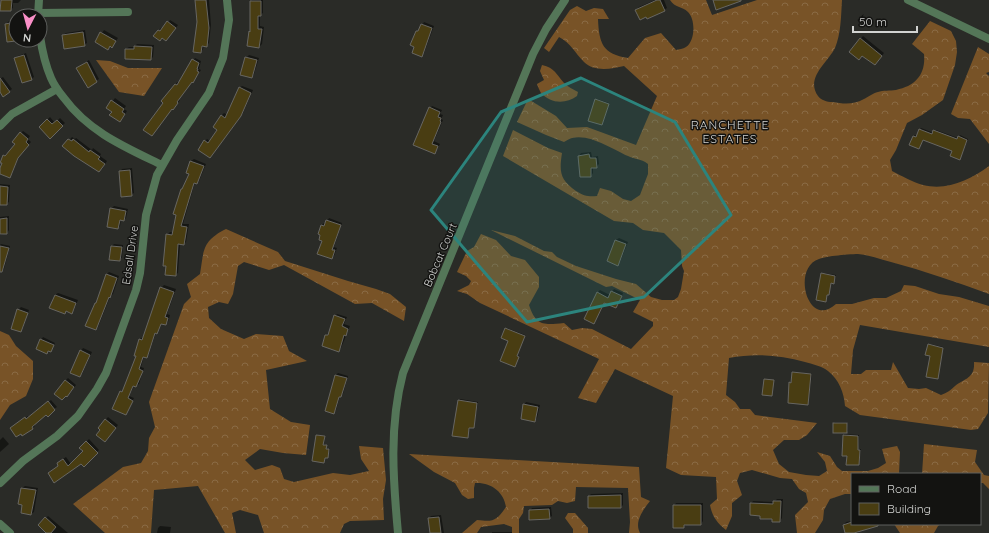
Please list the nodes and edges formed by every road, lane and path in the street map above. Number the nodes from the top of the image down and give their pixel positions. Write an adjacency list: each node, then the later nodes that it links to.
1 (227, 0): 10 (street, Edsall Drive)
2 (565, 0): 14 (street, Bobcat Court)
3 (908, 0): 6 (street)
4 (128, 12): 5 (street)
5 (48, 14)
6 (989, 39)
7 (42, 48): 8 (street)
8 (57, 89): 9 (street); 10 (street)
9 (0, 126)
10 (162, 165): 11 (street, Edsall Drive)
11 (0, 483)
12 (0, 524): 13 (street)
13 (10, 533)
14 (398, 533)

